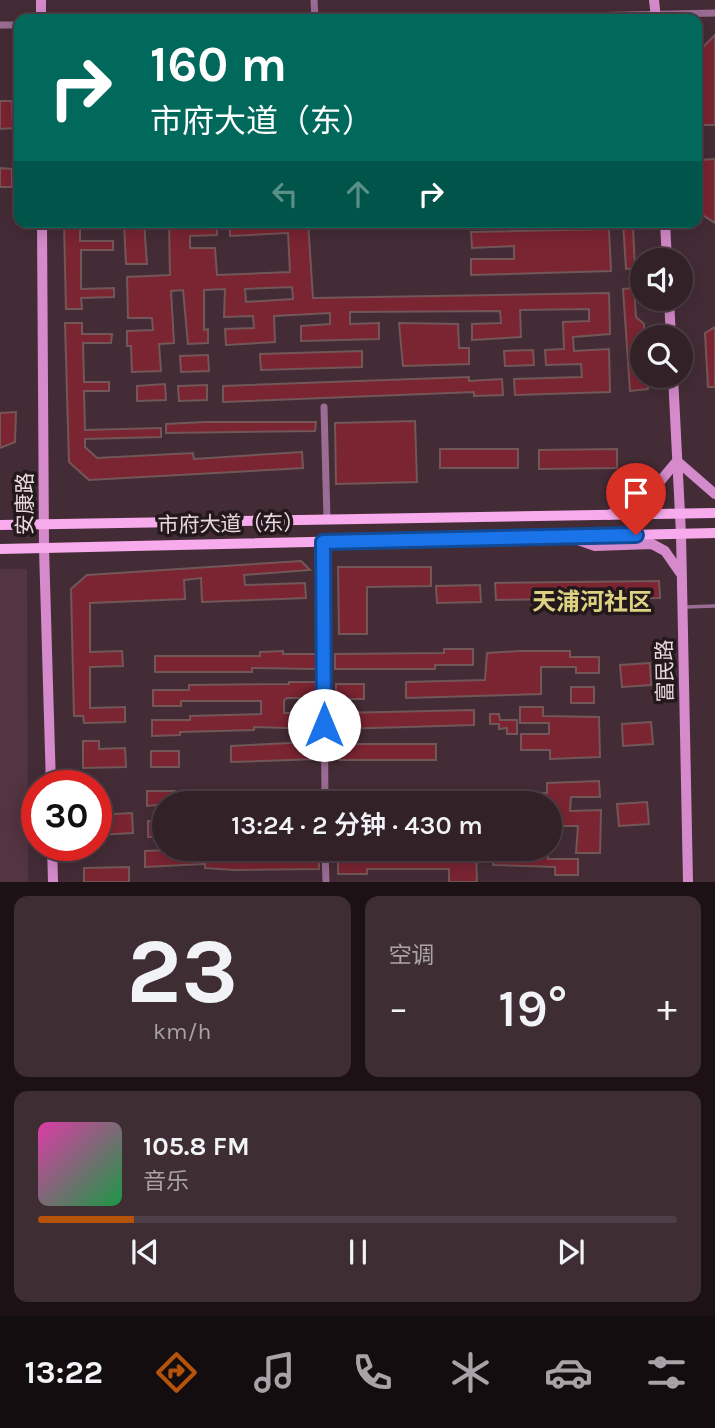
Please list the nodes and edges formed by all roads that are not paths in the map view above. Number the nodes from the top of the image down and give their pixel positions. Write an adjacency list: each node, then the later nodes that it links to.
1 (42, 228): 12 (street, 安康路)
2 (666, 228): 3 (street)
3 (667, 248)
4 (674, 388): 6 (street, 富民路)
5 (324, 407): 11 (street)
6 (677, 461): 7 (street); 9 (street, 富民路); 10 (street)
7 (715, 494)
8 (715, 513): 9 (main road, 市府大道（东）)
9 (680, 514): 10 (main road, 市府大道（东）); 15 (street, 富民路)
10 (609, 515): 11 (main road, 市府大道（东）)
11 (327, 520): 12 (main road, 市府大道（东）)
12 (44, 524): 13 (main road, 市府大道（东）); 18 (street, 安康路)
13 (0, 525)
14 (715, 533): 15 (main road, 市府大道（东）)
15 (681, 534): 16 (main road, 市府大道（东）); 20 (street, 富民路)
16 (568, 536): 17 (main road, 市府大道（东）); 20 (street)
17 (323, 542): 18 (main road, 市府大道（东）); 24 (street)
18 (44, 548): 19 (main road, 市府大道（东）); 23 (street, 安康路)
19 (0, 549)
20 (682, 575): 22 (street, 富民路)
21 (715, 606): 22 (lane)
22 (682, 607): 29 (street, 富民路)
23 (51, 770)
24 (325, 791)
25 (52, 861): 27 (street)
26 (325, 861): 28 (street)
27 (53, 882)
28 (326, 882)
29 (688, 882)

